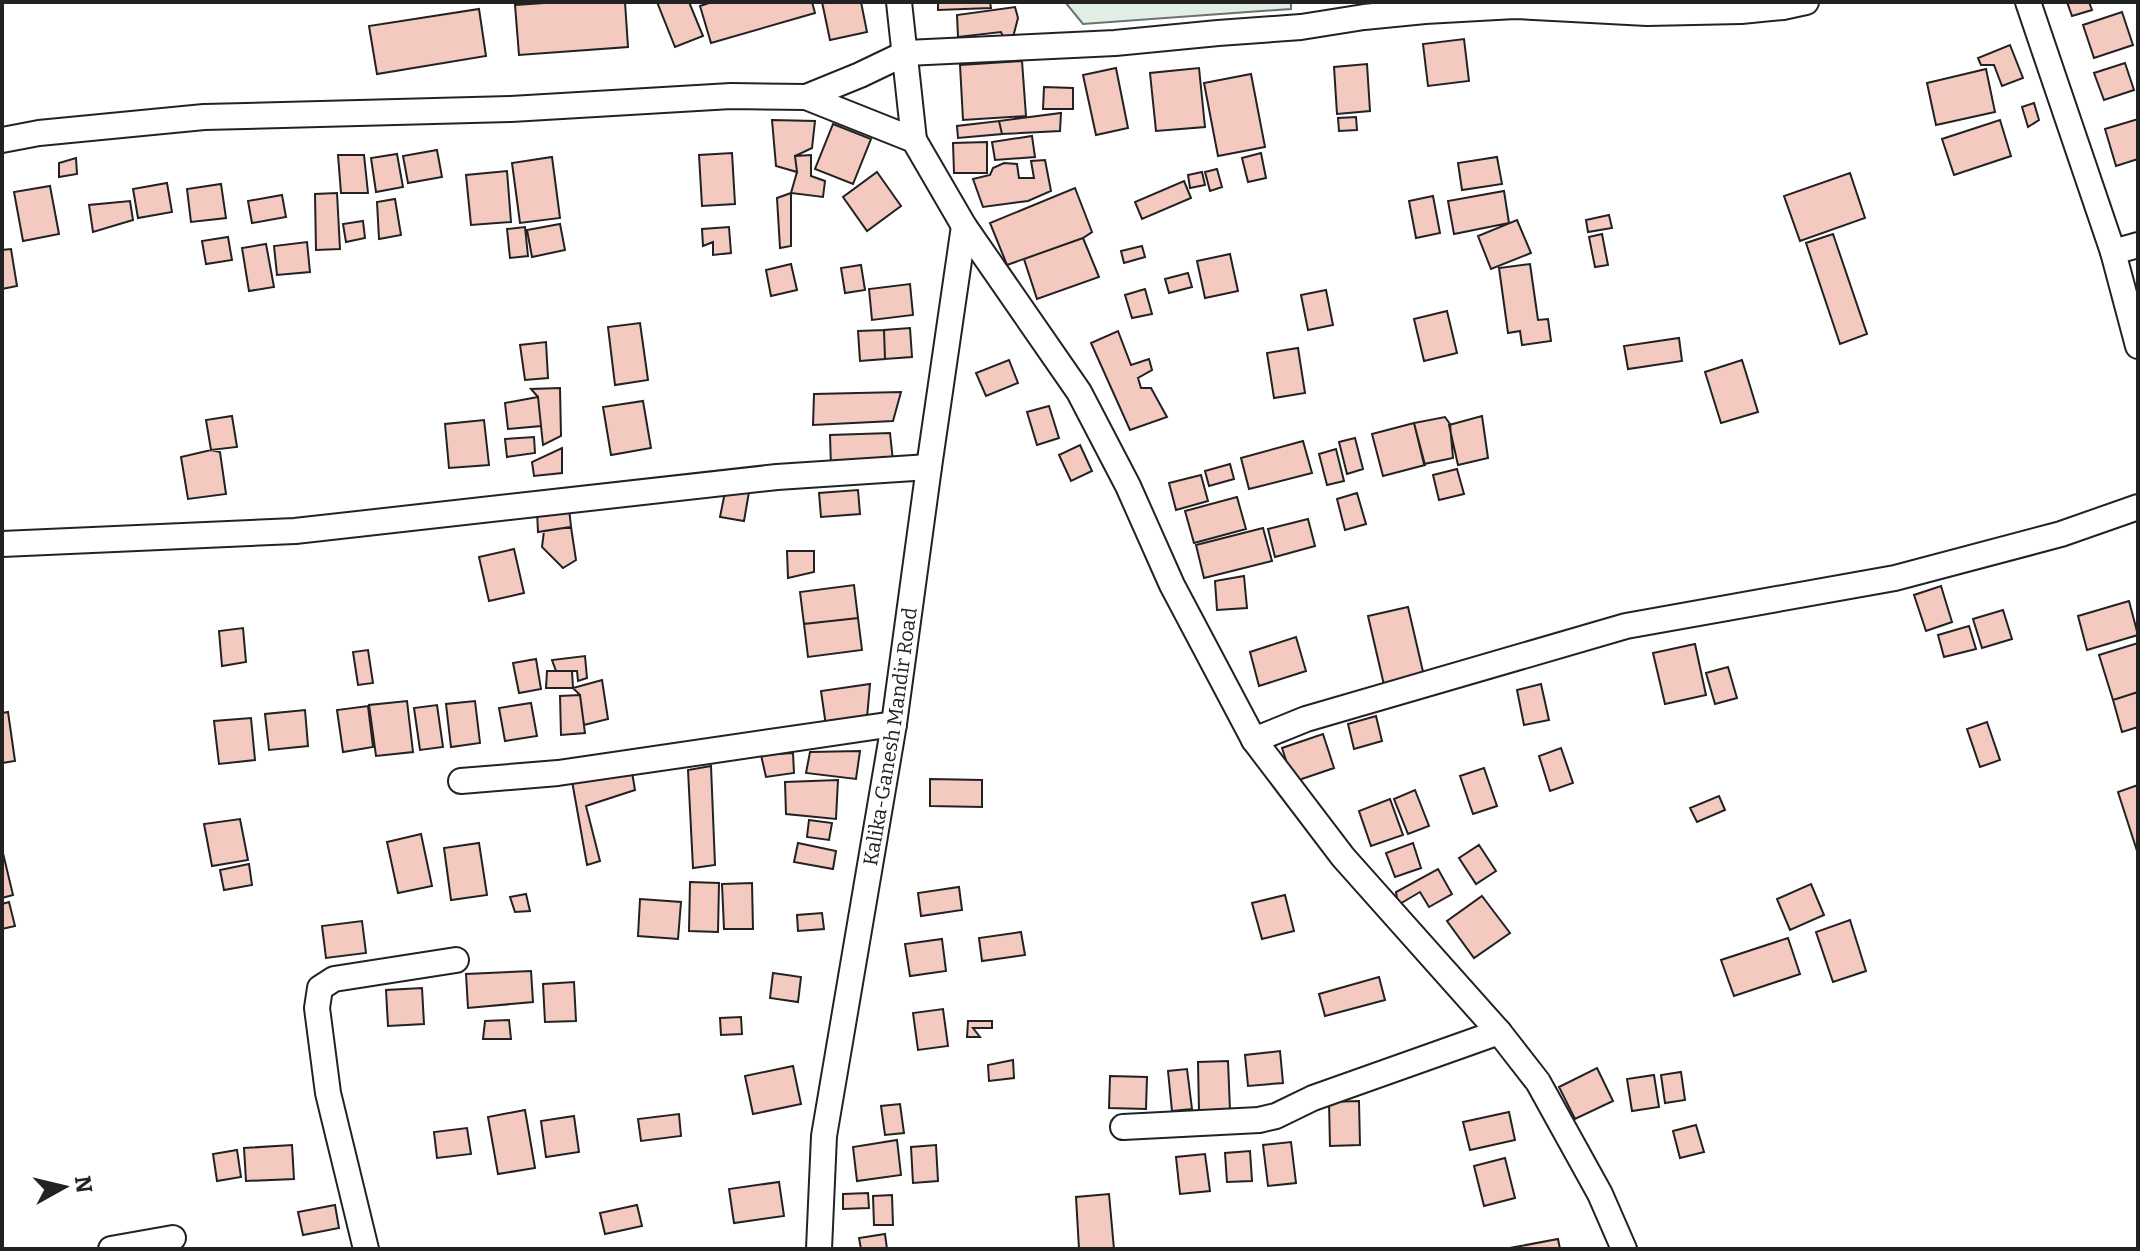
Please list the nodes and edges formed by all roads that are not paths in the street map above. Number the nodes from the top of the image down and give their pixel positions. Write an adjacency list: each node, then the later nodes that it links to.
1 (899, 2): 4 (street)
2 (1806, 2): 4 (street)
3 (2028, 2): 10 (street)
4 (906, 53): 5 (street); 7 (street)
5 (806, 97): 6 (street); 7 (street)
6 (2, 140)
7 (914, 140): 8 (street)
8 (964, 226): 12 (street, Kalika-Ganesh Mandir Road); 16 (street)
9 (2138, 245): 10 (street)
10 (2113, 252): 11 (street)
11 (2138, 346)
12 (929, 467): 14 (street); 15 (street, Kalika-Ganesh Mandir Road)
13 (2138, 507): 16 (street)
14 (2, 544)
15 (894, 724): 17 (street); 24 (street, Kalika-Ganesh Mandir Road)
16 (1254, 740): 19 (street)
17 (461, 781)
18 (456, 960): 23 (street)
19 (1499, 1032): 20 (street); 25 (street)
20 (1123, 1127)
21 (173, 1238): 22 (street)
22 (111, 1249)
23 (366, 1249)
24 (819, 1249)
25 (1624, 1249)

